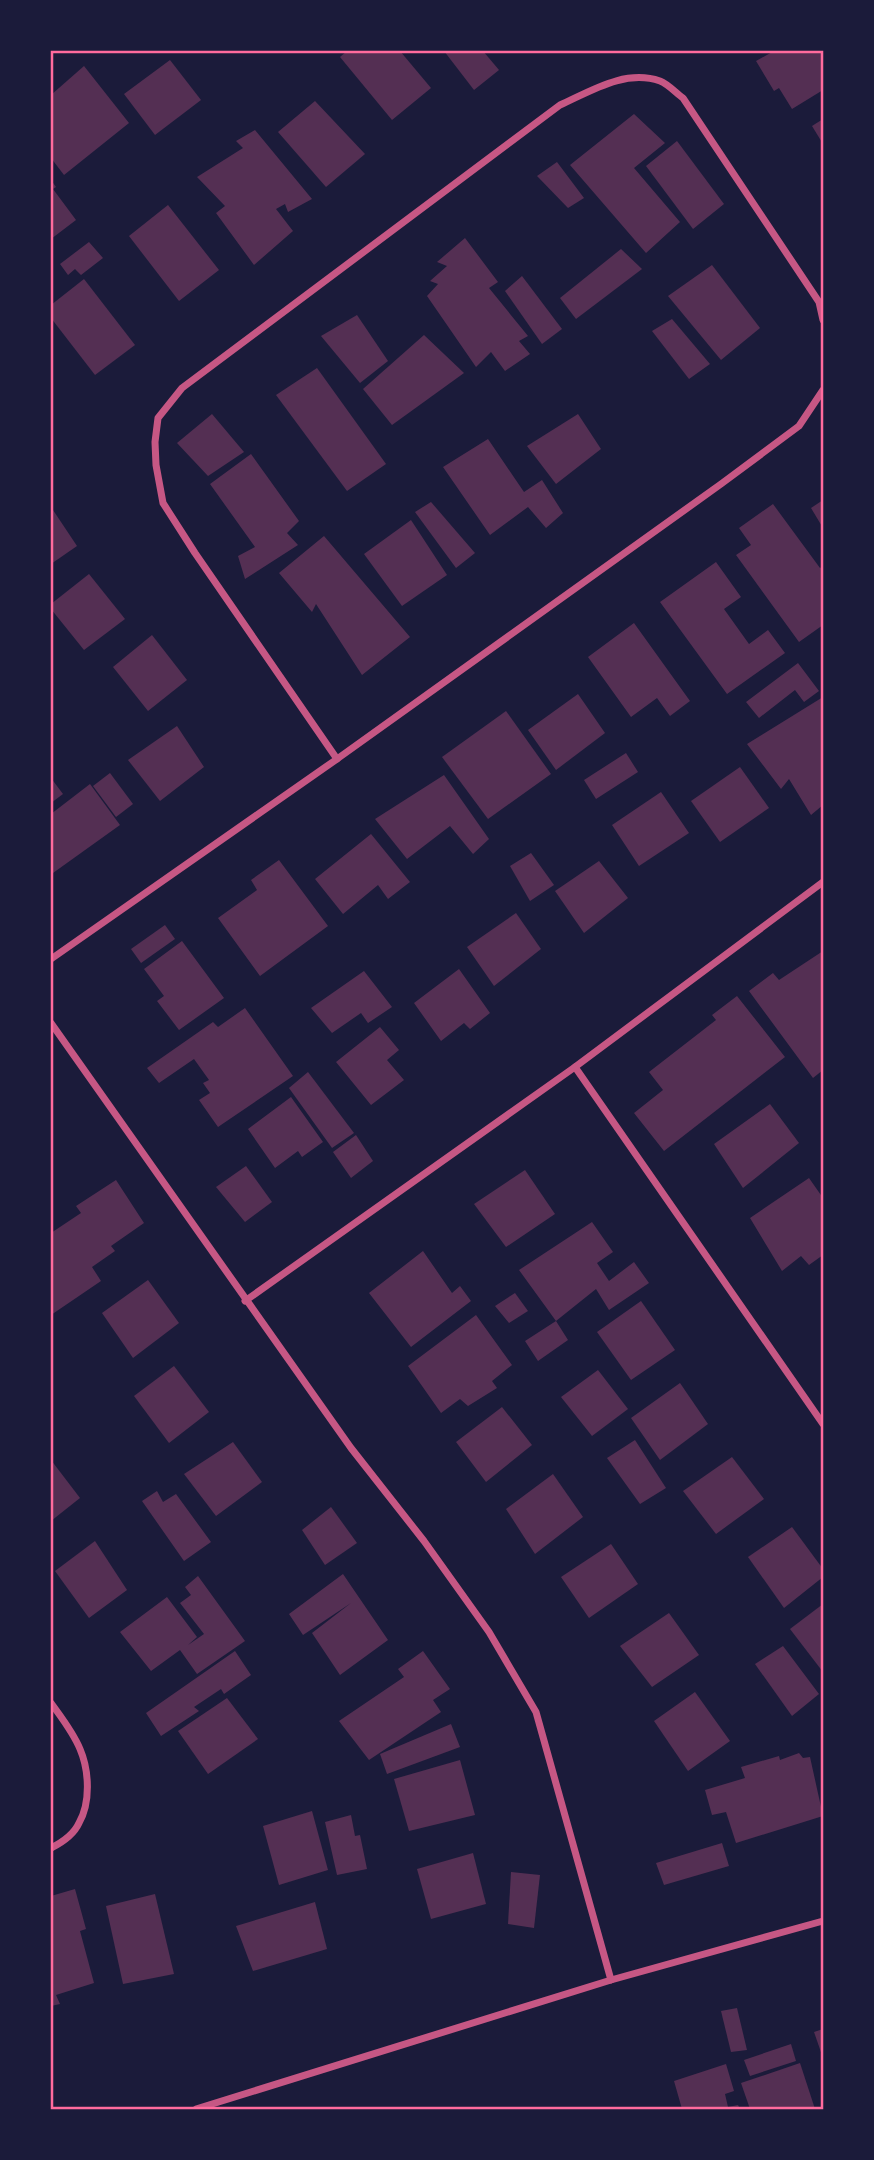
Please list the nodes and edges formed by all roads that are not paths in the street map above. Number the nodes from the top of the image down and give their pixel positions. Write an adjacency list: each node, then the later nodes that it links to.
1 (823, 320): 3 (street)
2 (823, 390): 3 (street)
3 (337, 759): 5 (street)
4 (823, 882): 7 (street)
5 (51, 960)
6 (51, 1024): 8 (street)
7 (575, 1067): 8 (street); 9 (street)
8 (245, 1301): 13 (street)
9 (823, 1424)
10 (51, 1703): 11 (street)
11 (51, 1848)
12 (823, 1921): 13 (street)
13 (611, 1980): 14 (street)
14 (195, 2109)

